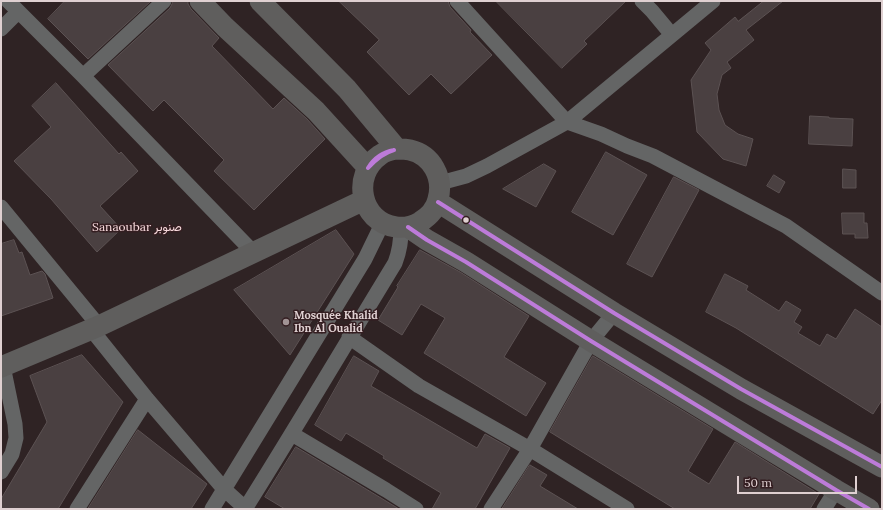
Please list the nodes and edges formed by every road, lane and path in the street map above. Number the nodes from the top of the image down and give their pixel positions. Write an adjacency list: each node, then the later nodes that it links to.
1 (164, 1): 10 (street)
2 (260, 1): 12 (main road)
3 (457, 1): 11 (street)
4 (713, 1): 9 (street)
5 (202, 2): 13 (main road)
6 (649, 4): 9 (street)
7 (13, 6): 8 (street); 10 (street)
8 (1, 29)
9 (672, 35): 11 (street)
10 (84, 76): 19 (street)
11 (567, 122): 14 (street); 20 (street)
12 (397, 149): 13 (main road); 14 (main road)
13 (368, 168): 15 (main road)
14 (439, 193): 18 (main road); 21 (main road)
15 (364, 200): 18 (main road); 19 (main road)
16 (1, 206): 17 (street)
17 (6, 221): 22 (street)
18 (397, 225): 23 (street); 24 (main road); 31 (street)
19 (254, 253): 22 (main road)
20 (882, 293)
21 (614, 313): 24 (street); 29 (main road)
22 (95, 328): 25 (main road); 26 (street)
23 (349, 337): 27 (street); 28 (street)
24 (591, 341): 28 (street); 32 (main road)
25 (2, 367): 30 (street)
26 (147, 399): 31 (street); 33 (street)
27 (292, 434): 35 (street); 36 (street)
28 (530, 449): 37 (street); 38 (street)
29 (882, 467)
30 (1, 472)
31 (224, 490): 34 (street); 35 (street)
32 (836, 490): 39 (street); 40 (main road)
33 (77, 509)
34 (212, 509)
35 (245, 509)
36 (416, 509)
37 (491, 509)
38 (627, 509)
39 (824, 509)
40 (869, 509)

